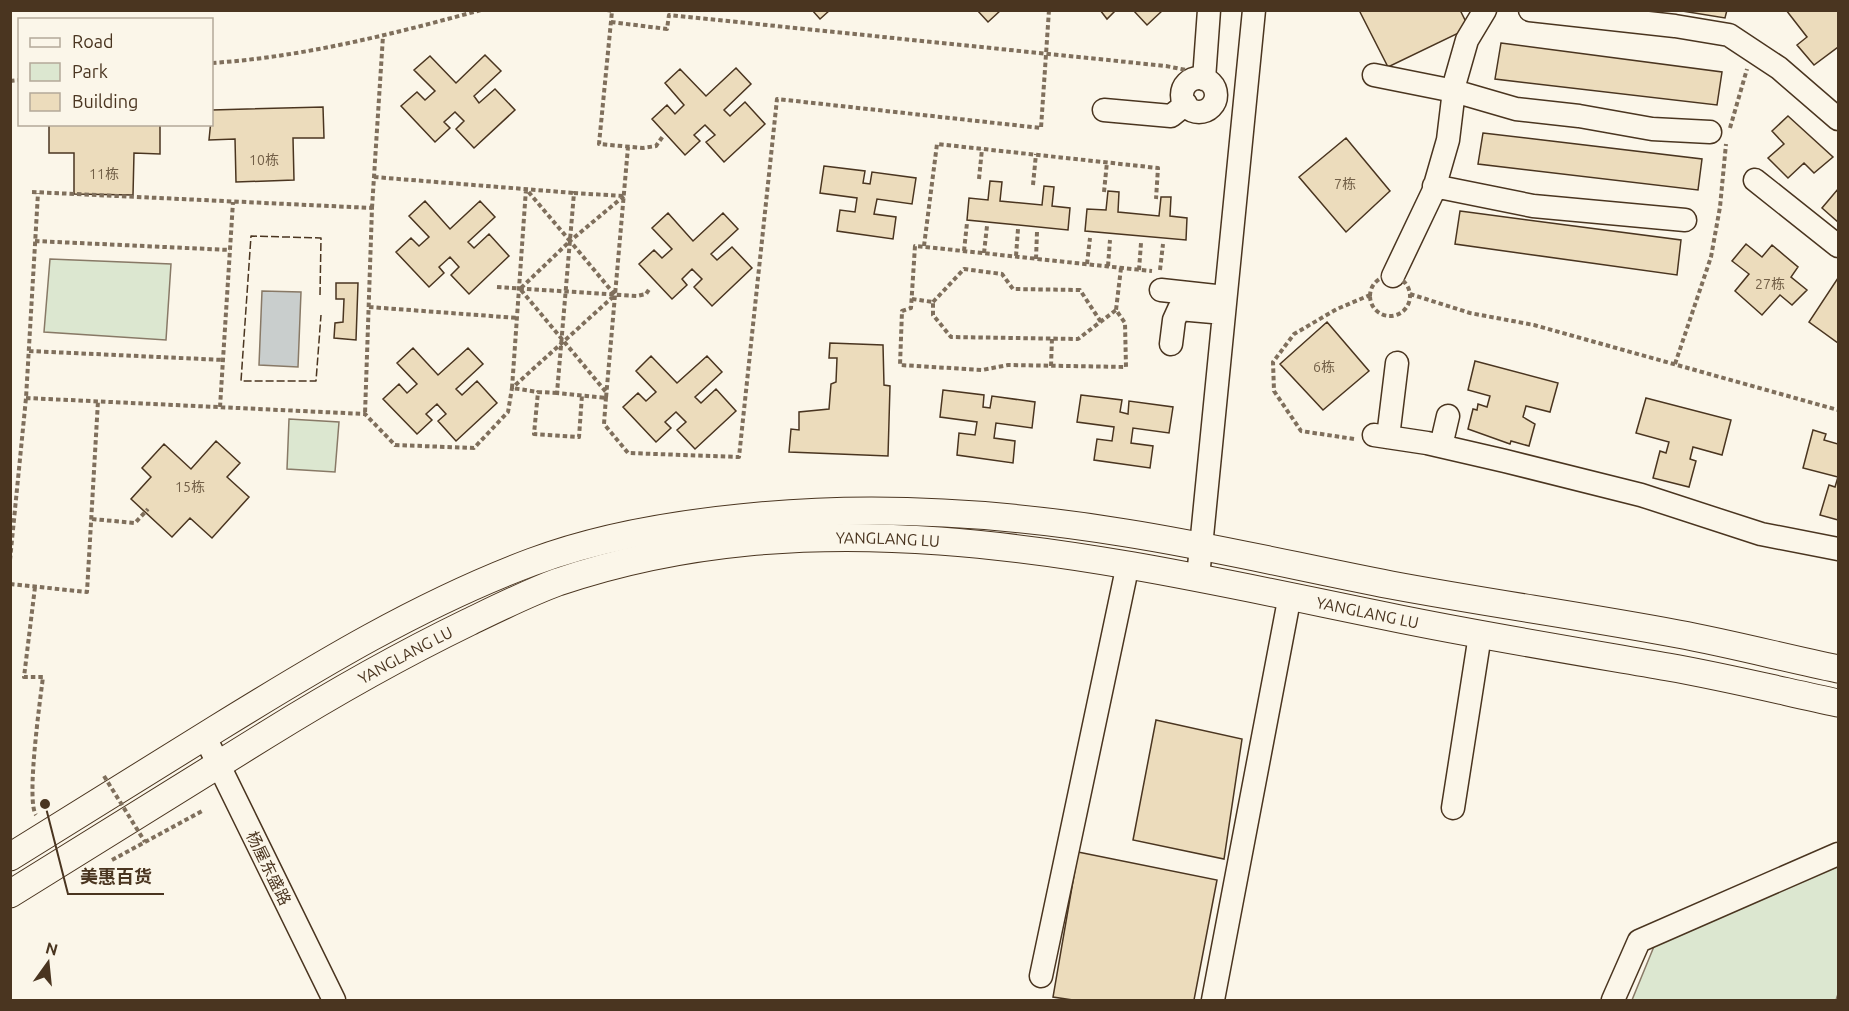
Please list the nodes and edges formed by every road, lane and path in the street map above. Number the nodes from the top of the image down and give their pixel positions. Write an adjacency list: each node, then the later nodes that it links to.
1 (481, 10): 9 (path)
2 (607, 10): 8 (path)
3 (1049, 10): 11 (path)
4 (1209, 10): 14 (street)
5 (1254, 10): 16 (street)
6 (1485, 10): 15 (street)
7 (1530, 10): 10 (street)
8 (611, 22): 11 (path); 21 (path)
9 (383, 35): 12 (path); 25 (path)
10 (1752, 51): 18 (street); 19 (path)
11 (1046, 54): 14 (path); 89 (path)
12 (213, 63)
13 (1374, 75): 15 (street)
14 (1206, 84): 16 (street); 17 (street)
15 (1454, 91): 19 (street); 29 (street)
16 (1245, 97): 72 (street)
17 (1104, 110)
18 (1839, 119)
19 (1722, 134): 83 (path)
20 (663, 136): 21 (path)
21 (628, 147): 35 (path)
22 (982, 149): 23 (path); 26 (path); 50 (path)
23 (1036, 154): 24 (path); 28 (path)
24 (1107, 162): 32 (path); 36 (path)
25 (374, 177): 30 (path); 38 (path)
26 (979, 179)
27 (1755, 180): 51 (street)
28 (1033, 185)
29 (1434, 186): 39 (street); 61 (street)
30 (525, 189): 34 (path); 47 (path); 64 (path)
31 (32, 192): 33 (path)
32 (1104, 192)
33 (38, 193): 37 (path); 46 (path)
34 (574, 193): 35 (path); 47 (path)
35 (624, 196): 47 (path); 68 (path)
36 (1156, 199)
37 (233, 202): 38 (path); 52 (path)
38 (372, 208): 73 (path)
39 (1685, 220)
40 (967, 223): 53 (path)
41 (987, 226): 54 (path)
42 (1018, 229): 55 (path)
43 (1037, 232): 56 (path)
44 (1090, 238): 57 (path)
45 (1110, 240): 58 (path)
46 (35, 241): 52 (path); 80 (path)
47 (570, 241): 64 (path); 66 (path); 68 (path)
48 (1141, 243): 60 (path)
49 (1163, 244): 60 (path)
50 (924, 246): 53 (path); 70 (path)
51 (1839, 246)
52 (230, 250): 81 (path)
53 (964, 251): 54 (path)
54 (984, 253): 55 (path)
55 (1016, 256): 56 (path)
56 (1036, 259): 57 (path)
57 (1087, 264): 58 (path)
58 (1108, 266): 59 (path)
59 (1120, 268): 60 (path); 74 (path)
60 (1139, 270)
61 (1393, 276)
62 (497, 287): 64 (path)
63 (650, 288): 68 (path)
64 (520, 289): 66 (path); 75 (path); 78 (path)
65 (1161, 290): 72 (street)
66 (566, 292): 68 (path); 78 (path)
67 (1410, 294): 83 (path)
68 (615, 295): 78 (path); 89 (path)
69 (1370, 295): 96 (path)
70 (912, 299): 71 (path); 84 (path)
71 (933, 302): 76 (path); 77 (path)
72 (1225, 305): 79 (street); 100 (street)
73 (369, 307): 75 (path); 94 (path)
74 (1116, 310): 76 (path); 84 (path)
75 (518, 318): 85 (path)
76 (1101, 322): 77 (path)
77 (1052, 338): 84 (path)
78 (563, 341): 85 (path); 87 (path); 89 (path)
79 (1171, 344)
80 (29, 351): 81 (path); 90 (path)
81 (224, 360): 92 (path)
82 (1397, 363): 96 (street)
83 (1675, 364): 93 (path)
84 (1051, 366)
85 (512, 388): 86 (path); 94 (path)
86 (538, 392): 87 (path); 88 (path)
87 (557, 393): 88 (path)
88 (582, 395): 89 (path)
89 (606, 395)
90 (26, 398): 91 (path); 102 (path)
91 (98, 401): 92 (path); 99 (path)
92 (220, 407): 94 (path)
93 (1839, 410)
94 (365, 414)
95 (1448, 416): 97 (street)
96 (1381, 436): 97 (street)
97 (1441, 446): 101 (street)
98 (148, 509): 99 (path)
99 (92, 519): 106 (path)
100 (1200, 547): 104 (street); 109 (main road, YANGLANG LU); 111 (main road, YANGLANG LU)
101 (1839, 549)
102 (10, 560)
103 (1128, 564): 104 (main road, YANGLANG LU); 112 (main road, YANGLANG LU); 122 (street)
104 (1198, 577): 107 (main road, YANGLANG LU)
105 (10, 584): 106 (path)
106 (35, 587): 116 (path)
107 (1290, 596): 108 (main road, YANGLANG LU); 124 (street)
108 (1480, 635): 110 (main road, YANGLANG LU); 114 (street)
109 (1839, 669)
110 (1839, 703)
111 (205, 737): 112 (street, 杨屋东盛路); 116 (main road, YANGLANG LU)
112 (219, 765): 121 (main road, YANGLANG LU); 123 (street, 杨屋东盛路)
113 (104, 776): 117 (path, bridge)
114 (1453, 808)
115 (204, 810): 117 (path)
116 (49, 833): 119 (main road, YANGLANG LU)
117 (145, 842): 120 (path)
118 (1839, 854): 125 (street)
119 (10, 857)
120 (103, 865)
121 (10, 894)
122 (1041, 976)
123 (334, 1000)
124 (1213, 1000)
125 (1613, 1000)

